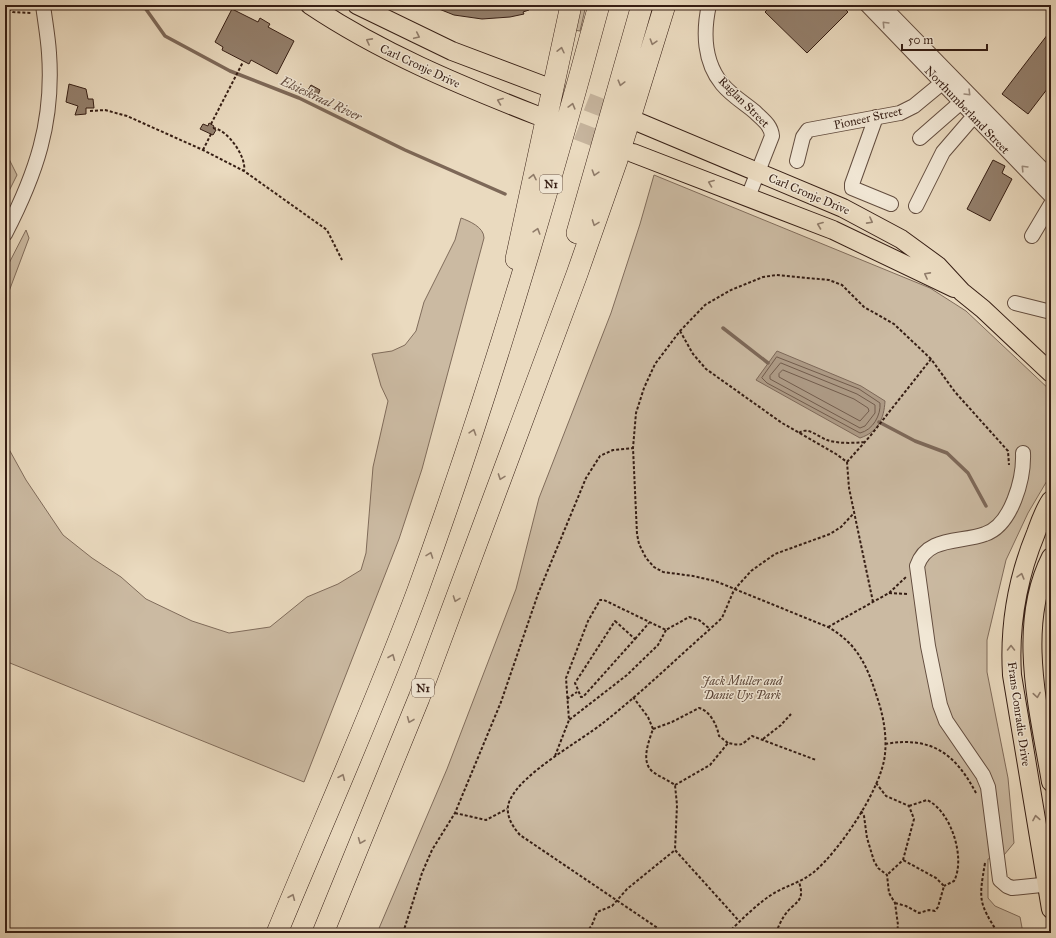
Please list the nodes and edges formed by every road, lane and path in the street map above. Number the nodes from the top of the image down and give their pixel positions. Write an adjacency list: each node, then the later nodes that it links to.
1 (310, 5): 17 (main road, Carl Cronje Drive, one-way to 1)
2 (357, 5): 14 (main road, one-way to 14)
3 (571, 5): 44 (highway, one-way to 3)
4 (599, 5): 44 (highway, N1, one-way to 4)
5 (642, 5): 47 (highway, N1, one-way to 47)
6 (665, 5): 47 (highway, one-way to 47)
7 (709, 5): 29 (street, Raglan Street)
8 (867, 5): 13 (street, Northumberland Street, one-way to 8)
9 (882, 5): 13 (street, Northumberland Street)
10 (5, 6): 11 (path)
11 (44, 9): 36 (street)
12 (243, 62): 21 (path)
13 (946, 80): 15 (street, Northumberland Street); 19 (street, Pioneer Street); 30 (street, Northumberland Street, one-way to 30)
14 (542, 85)
15 (960, 103): 18 (street, Northumberland Street); 24 (street)
16 (90, 111): 25 (path)
17 (536, 115)
18 (974, 116): 31 (street, Northumberland Street, one-way to 18); 35 (street)
19 (876, 117): 27 (street, Pioneer Street); 33 (street)
20 (638, 122): 29 (main road, Carl Cronje Drive)
21 (211, 124)
22 (213, 128): 28 (path)
23 (210, 134): 25 (path)
24 (920, 138)
25 (202, 150): 28 (path)
26 (633, 153): 32 (main road, Carl Cronje Drive, one-way to 26)
27 (797, 161)
28 (244, 171): 38 (path)
29 (758, 172): 32 (street, Raglan Street); 39 (main road, Carl Cronje Drive, one-way to 39)
30 (1051, 178)
31 (1051, 196)
32 (748, 197): 39 (main road, Carl Cronje Drive, one-way to 32)
33 (891, 204)
34 (1051, 204): 37 (street)
35 (916, 206)
36 (5, 234)
37 (1032, 236)
38 (342, 260)
39 (962, 292): 45 (main road, Carl Cronje Drive)
40 (1015, 303): 41 (street)
41 (1051, 312)
42 (680, 331): 43 (path); 46 (path); 49 (path)
43 (931, 359): 48 (path); 52 (path)
44 (496, 362): 96 (highway, N1, one-way to 44)
45 (1051, 373)
46 (799, 433): 48 (path); 51 (path)
47 (514, 440): 97 (highway, N1, one-way to 97)
48 (866, 442): 51 (path)
49 (633, 448): 57 (path); 84 (path)
50 (1023, 452): 59 (street)
51 (847, 462): 54 (path)
52 (1009, 466)
53 (1051, 500): 90 (main road, Frans Conradie Drive, one-way to 53)
54 (854, 513): 57 (path); 60 (path)
55 (1051, 557): 77 (main road, Frans Conradie Drive, one-way to 77)
56 (908, 576): 58 (path)
57 (734, 590): 62 (path); 63 (path)
58 (889, 593): 59 (path); 60 (path)
59 (921, 595): 90 (street)
60 (873, 602): 62 (path)
61 (649, 623): 64 (path); 65 (path); 68 (path)
62 (828, 627): 74 (path)
63 (710, 629): 64 (path); 67 (path)
64 (666, 630): 70 (path)
65 (635, 639): 66 (path); 66 (path)
66 (578, 691): 68 (path)
67 (633, 696): 71 (path); 75 (path)
68 (567, 699): 70 (path)
69 (791, 714): 72 (path)
70 (569, 720): 75 (path)
71 (653, 729): 73 (path); 79 (path)
72 (763, 739): 73 (path); 76 (path)
73 (728, 742): 79 (path)
74 (885, 744): 78 (path); 80 (path)
75 (554, 757): 82 (path)
76 (816, 760)
77 (1051, 782)
78 (876, 783): 81 (path); 83 (path)
79 (675, 785): 85 (path)
80 (976, 794)
81 (909, 806): 86 (path); 91 (path)
82 (507, 809): 84 (path); 92 (path)
83 (861, 811): 88 (path); 89 (path)
84 (455, 813): 98 (path)
85 (674, 850): 92 (path); 95 (path)
86 (903, 860): 88 (path); 91 (path)
87 (985, 862): 104 (path)
88 (886, 875): 93 (path)
89 (799, 882): 95 (path); 102 (path)
90 (1049, 884): 94 (main road, Frans Conradie Drive)
91 (944, 886): 93 (path)
92 (617, 900): 99 (path); 100 (path)
93 (895, 903): 103 (path)
94 (1051, 909)
95 (740, 922): 101 (path)
96 (277, 933)
97 (323, 933)
98 (403, 933)
99 (586, 933)
100 (665, 933)
101 (728, 933)
102 (776, 933)
103 (897, 933)
104 (998, 933)

